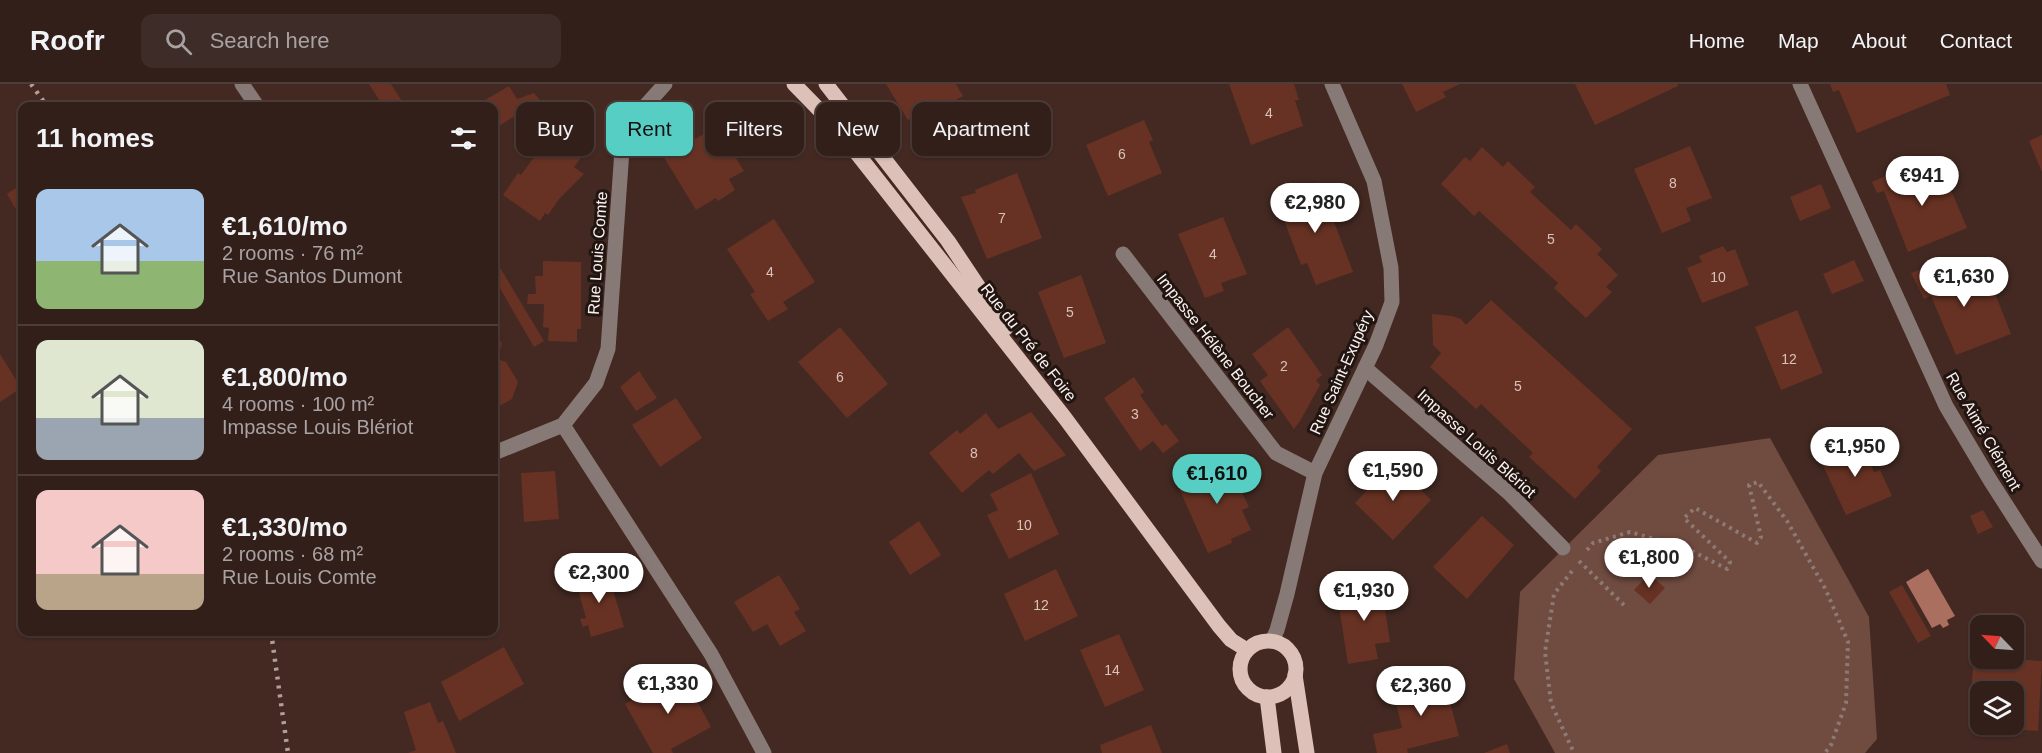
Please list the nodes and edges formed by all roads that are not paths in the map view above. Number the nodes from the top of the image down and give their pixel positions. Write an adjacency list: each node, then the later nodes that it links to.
1 (242, 84): 7 (street)
2 (665, 84): 11 (street, Rue Louis Comte)
3 (794, 84): 10 (main road, Rue du Pré de Foire)
4 (826, 84): 10 (main road, Rue du Pré de Foire)
5 (1332, 84): 9 (street, Rue Saint-Exupéry)
6 (1800, 84): 15 (street, Rue Aimé Clément)
7 (255, 102)
8 (1123, 254): 13 (street, Impasse Hélène Boucher)
9 (1365, 368): 13 (street, Rue Saint-Exupéry); 14 (street, Impasse Louis Blériot)
10 (1065, 418): 17 (main road)
11 (563, 425): 12 (street, Rue Louis Comte); 20 (street)
12 (498, 451)
13 (1315, 473): 16 (street, Rue Saint-Exupéry)
14 (1563, 548)
15 (2042, 561)
16 (1272, 641): 17 (main road); 18 (main road)
17 (1247, 650): 19 (main road)
18 (1295, 675): 19 (main road); 22 (main road)
19 (1267, 697): 21 (main road)
20 (764, 753)
21 (1274, 753)
22 (1307, 753)

